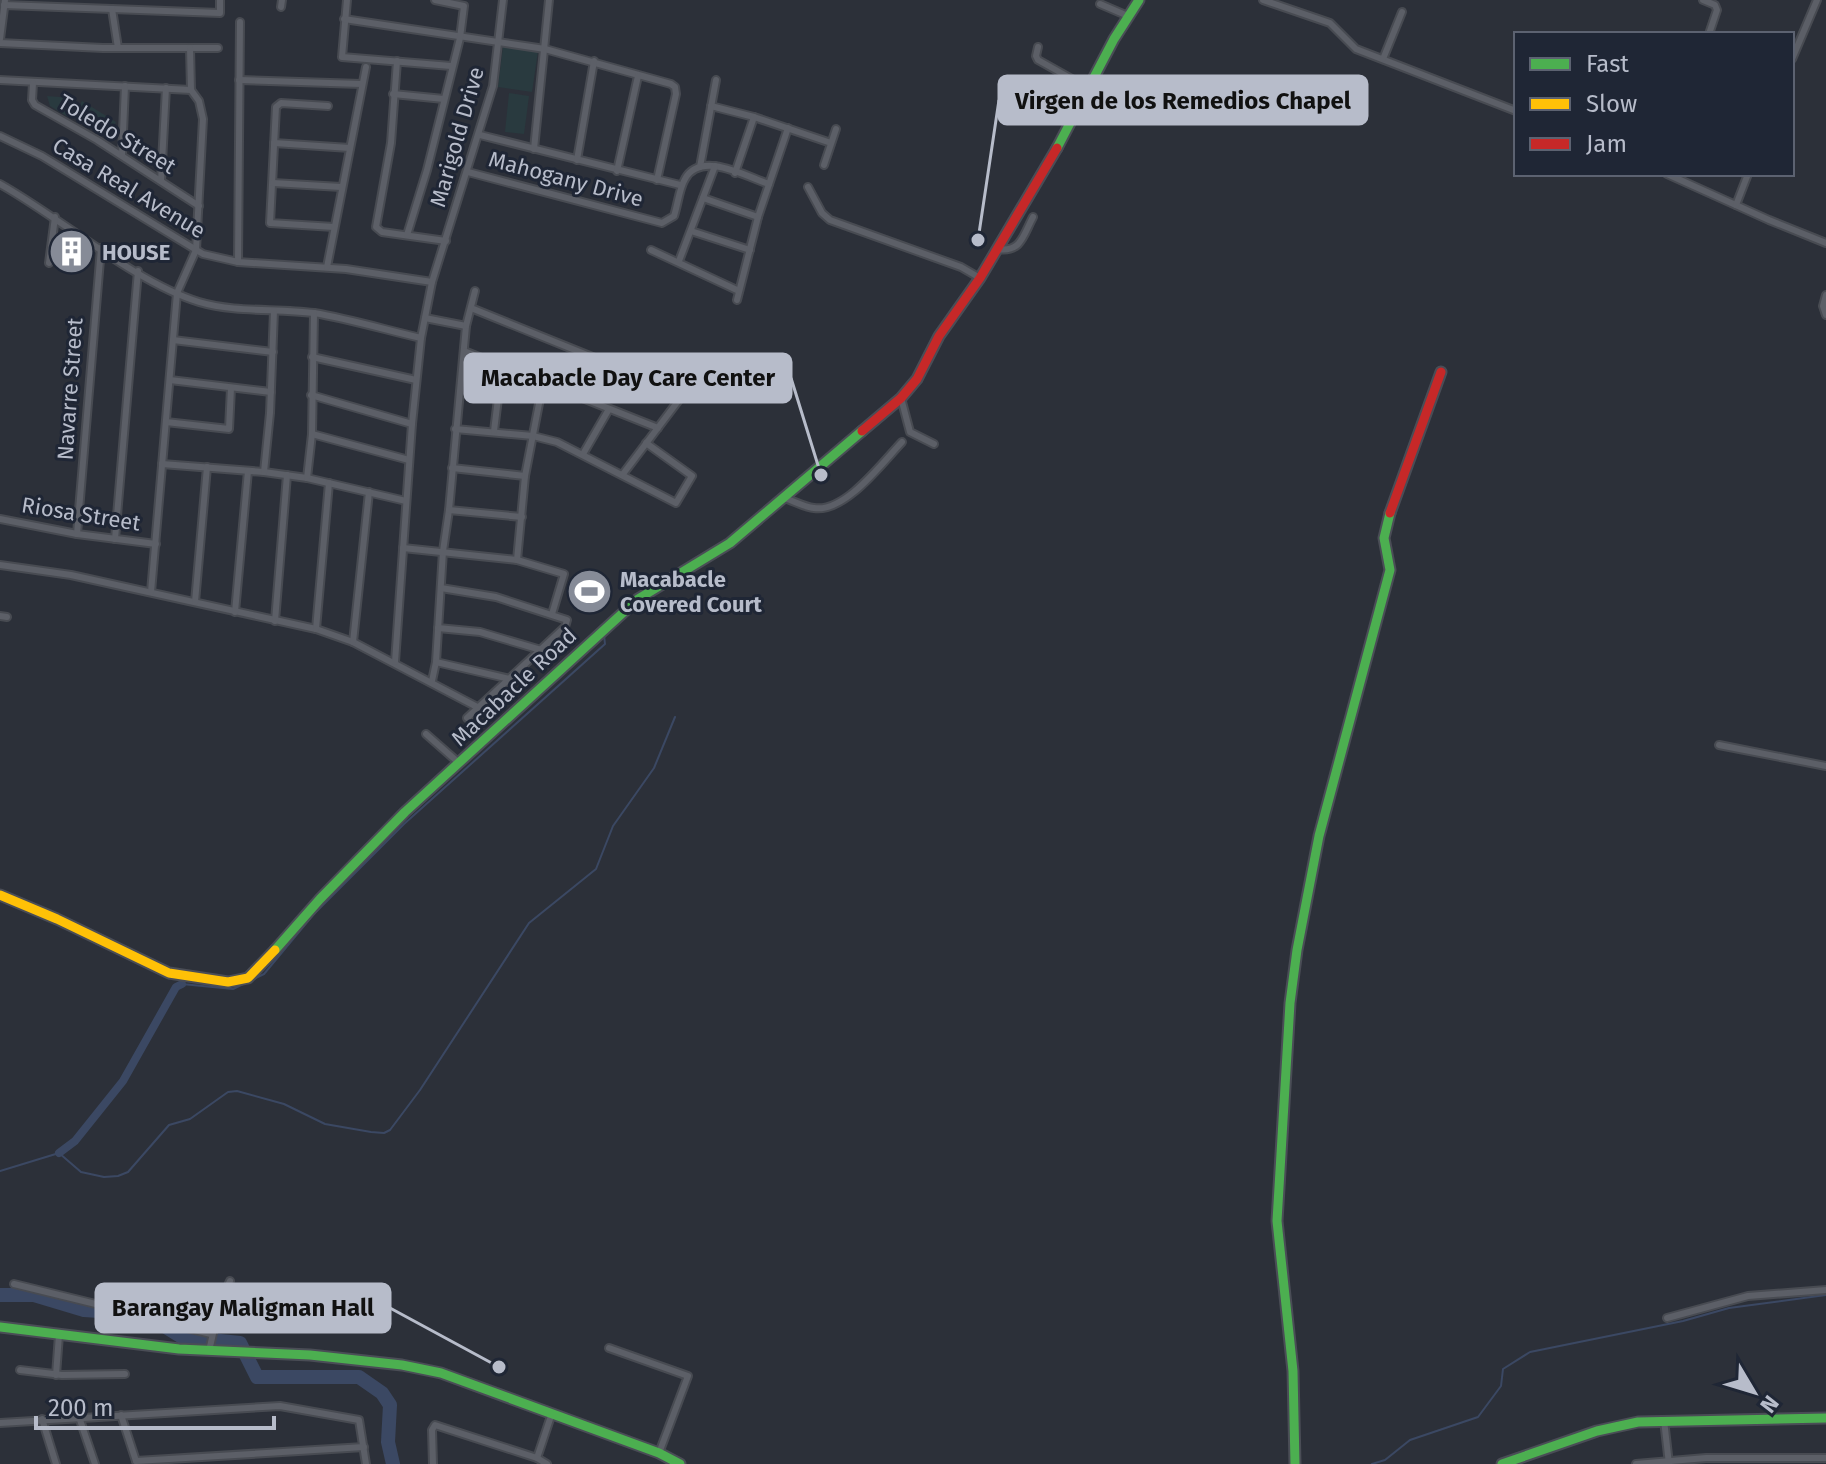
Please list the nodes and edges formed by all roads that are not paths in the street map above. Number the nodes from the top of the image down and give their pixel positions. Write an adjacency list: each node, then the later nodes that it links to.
1 (80, 0): 13 (street)
2 (220, 0): 14 (street)
3 (347, 0): 17 (street)
4 (435, 0): 20 (street)
5 (503, 0): 22 (street, Marigold Drive)
6 (549, 0): 27 (street)
7 (1139, 0): 16 (street, Macabacle Road)
8 (1263, 0): 29 (street)
9 (1703, 0): 19 (street)
10 (1817, 0): 28 (street)
11 (4, 2): 13 (street); 21 (street)
12 (1100, 4): 16 (street)
13 (80, 8): 14 (street)
14 (112, 9): 24 (street)
15 (1402, 12): 29 (street)
16 (1128, 16): 42 (street, Macabacle Road)
17 (344, 19): 20 (street); 30 (street)
18 (240, 22): 36 (street)
19 (1710, 32)
20 (460, 38): 22 (street); 32 (street)
21 (0, 41): 24 (street)
22 (500, 44): 27 (street); 52 (street, Marigold Drive)
23 (1038, 47): 42 (street)
24 (118, 48): 25 (street)
25 (190, 48): 26 (street); 43 (street)
26 (218, 48)
27 (545, 49): 31 (street); 57 (street)
28 (1794, 54)
29 (1383, 59): 48 (street)
30 (397, 61): 32 (street); 44 (street)
31 (594, 61): 34 (street); 59 (street)
32 (451, 66): 45 (street)
33 (366, 67): 39 (street)
34 (638, 76): 63 (street); 68 (street)
35 (0, 80): 38 (street)
36 (239, 80): 39 (street); 93 (street)
37 (716, 80): 47 (street)
38 (33, 83): 40 (street); 58 (street, Toledo Street)
39 (361, 84): 56 (street)
40 (125, 86): 41 (street); 58 (street)
41 (166, 88): 43 (street); 69 (street)
42 (1088, 88): 88 (street, Macabacle Road)
43 (191, 90): 78 (street)
44 (393, 94): 45 (street); 84 (street)
45 (444, 99): 84 (street)
46 (328, 106): 54 (street)
47 (711, 106): 49 (street); 62 (street)
48 (1514, 110)
49 (754, 117): 50 (street); 65 (street)
50 (788, 128): 55 (street); 72 (street)
51 (836, 129): 55 (street)
52 (480, 135): 57 (street, Mahogany Drive); 64 (street, Marigold Drive)
53 (0, 136): 89 (street, Casa Real Avenue)
54 (274, 143): 56 (street); 70 (street)
55 (831, 143): 60 (street)
56 (350, 148): 74 (street)
57 (534, 149): 59 (street, Mahogany Drive)
58 (122, 155): 69 (street, Toledo Street)
59 (577, 160): 63 (street, Mahogany Drive)
60 (824, 165)
61 (715, 166): 62 (street); 65 (street); 76 (street)
62 (700, 167): 64 (street, Mahogany Drive)
63 (617, 171): 68 (street, Mahogany Drive)
64 (468, 172): 85 (street, Marigold Drive)
65 (735, 173): 72 (street)
66 (1671, 176): 77 (street)
67 (1747, 176): 77 (street)
68 (657, 180): 73 (street, Mahogany Drive)
69 (161, 181): 78 (street, Toledo Street)
70 (273, 183): 74 (street); 82 (street)
71 (0, 184): 79 (street)
72 (769, 184): 80 (street)
73 (680, 185)
74 (341, 187): 82 (street)
75 (808, 187): 97 (street)
76 (703, 198): 80 (street); 83 (street)
77 (1736, 205): 86 (street)
78 (199, 206): 89 (street)
79 (55, 217): 87 (street); 94 (street)
80 (758, 217): 91 (street)
81 (1033, 217): 88 (street)
82 (334, 227): 95 (street)
83 (691, 231): 91 (street); 92 (street)
84 (407, 235): 85 (street)
85 (446, 241): 98 (street, Marigold Drive)
86 (1826, 243)
87 (101, 248): 96 (street); 155 (street, Navarre Street)
88 (997, 249): 97 (street, Macabacle Road)
89 (196, 250): 93 (street, Casa Real Avenue); 101 (street)
90 (651, 250): 92 (street)
91 (750, 250): 100 (street)
92 (679, 261): 100 (street)
93 (238, 262): 95 (street, Casa Real Avenue)
94 (49, 263)
95 (327, 267): 98 (street, Casa Real Avenue)
96 (138, 271): 101 (street); 156 (street)
97 (980, 278): 125 (street, Macabacle Road)
98 (432, 282): 108 (street, Marigold Drive)
99 (475, 291): 104 (street)
100 (739, 291): 103 (street)
101 (177, 293): 105 (street); 111 (street)
102 (1826, 295): 107 (street)
103 (737, 300)
104 (471, 308): 109 (street); 123 (street)
105 (274, 311): 106 (street); 113 (street)
106 (314, 313): 110 (street); 114 (street)
107 (1826, 315)
108 (425, 318): 109 (street); 110 (street, Marigold Drive)
109 (466, 326): 112 (street)
110 (421, 338): 118 (street, Marigold Drive)
111 (173, 340): 113 (street); 117 (street)
112 (464, 351): 115 (street); 130 (street)
113 (273, 352): 122 (street)
114 (312, 357): 118 (street); 124 (street)
115 (502, 366): 120 (street); 131 (street)
116 (1441, 372): 216 (street)
117 (170, 380): 121 (street); 127 (street)
118 (416, 380): 128 (street, Marigold Drive)
119 (694, 380): 123 (street)
120 (543, 383): 126 (street); 133 (street)
121 (231, 388): 122 (street); 127 (street)
122 (271, 392): 143 (street)
123 (684, 394): 129 (street)
124 (311, 395): 128 (street); 132 (street)
125 (901, 398): 136 (street); 150 (street, Macabacle Road)
126 (609, 409): 129 (street); 137 (street)
127 (166, 422): 139 (street)
128 (412, 424): 138 (street, Marigold Drive)
129 (658, 428): 135 (street)
130 (455, 429): 131 (street); 141 (street)
131 (494, 431): 133 (street)
132 (312, 434): 138 (street); 147 (street)
133 (533, 436): 137 (street); 146 (street)
134 (902, 442): 150 (street)
135 (646, 443): 144 (street); 144 (street)
136 (934, 444)
137 (583, 454): 144 (street)
138 (409, 460): 151 (street, Marigold Drive)
139 (162, 464): 140 (street); 157 (street)
140 (207, 467): 142 (street); 164 (street)
141 (452, 468): 146 (street); 152 (street)
142 (248, 471): 143 (street); 165 (street)
143 (264, 472): 145 (street)
144 (623, 474)
145 (287, 475): 147 (street); 167 (street)
146 (525, 476): 153 (street)
147 (307, 478): 148 (street)
148 (329, 483): 149 (street); 169 (street)
149 (369, 492): 151 (street); 170 (street)
150 (784, 498): 180 (street, Macabacle Road)
151 (406, 501): 158 (street, Marigold Drive)
152 (449, 510): 153 (street); 159 (street)
153 (522, 517): 160 (street)
154 (0, 519): 155 (street, Riosa Street)
155 (77, 534): 156 (street, Riosa Street)
156 (115, 539): 157 (street, Riosa Street)
157 (156, 544): 163 (street)
158 (403, 548): 159 (street); 172 (street, Marigold Drive)
159 (443, 551): 160 (street); 162 (street)
160 (517, 560): 166 (street)
161 (0, 565): 163 (street)
162 (441, 588): 166 (street); 168 (street)
163 (151, 592): 164 (street)
164 (195, 602): 165 (street)
165 (235, 612): 167 (street)
166 (552, 614): 171 (street)
167 (275, 621): 169 (street)
168 (438, 628): 171 (street); 173 (street)
169 (316, 629): 170 (street)
170 (353, 642): 172 (street)
171 (541, 650): 174 (street)
172 (395, 662): 175 (street)
173 (436, 662): 174 (street); 175 (street)
174 (510, 679): 176 (street)
175 (432, 681): 176 (street)
176 (479, 708): 177 (street)
177 (467, 718)
178 (426, 734): 180 (street)
179 (1719, 745): 181 (street)
180 (459, 763): 182 (street, Macabacle Road)
181 (1826, 766)
182 (0, 895)
183 (230, 1281): 189 (street)
184 (14, 1284): 189 (street)
185 (1826, 1290): 186 (street)
186 (1667, 1318)
187 (0, 1327): 188 (street)
188 (59, 1335): 189 (street); 193 (street)
189 (210, 1341): 194 (street)
190 (609, 1348): 202 (street)
191 (20, 1370): 193 (street)
192 (125, 1374): 193 (street)
193 (56, 1375)
194 (552, 1413): 202 (street); 203 (street)
195 (121, 1415): 196 (street); 201 (street); 207 (street)
196 (79, 1417): 198 (street); 211 (street)
197 (1826, 1418): 199 (street)
198 (42, 1419): 200 (street); 210 (street)
199 (1664, 1420): 208 (street); 217 (street)
200 (0, 1423)
201 (364, 1447): 207 (street); 212 (street)
202 (659, 1453): 215 (street)
203 (537, 1458): 213 (street); 214 (street)
204 (1826, 1458): 206 (street)
205 (1706, 1461): 208 (street); 209 (street)
206 (1808, 1461): 209 (street)
207 (136, 1462)
208 (1668, 1462): 218 (street)
209 (1756, 1462)
210 (56, 1464)
211 (95, 1464)
212 (366, 1464)
213 (433, 1464)
214 (547, 1464)
215 (680, 1464)
216 (1295, 1464)
217 (1502, 1464)
218 (1636, 1464)

